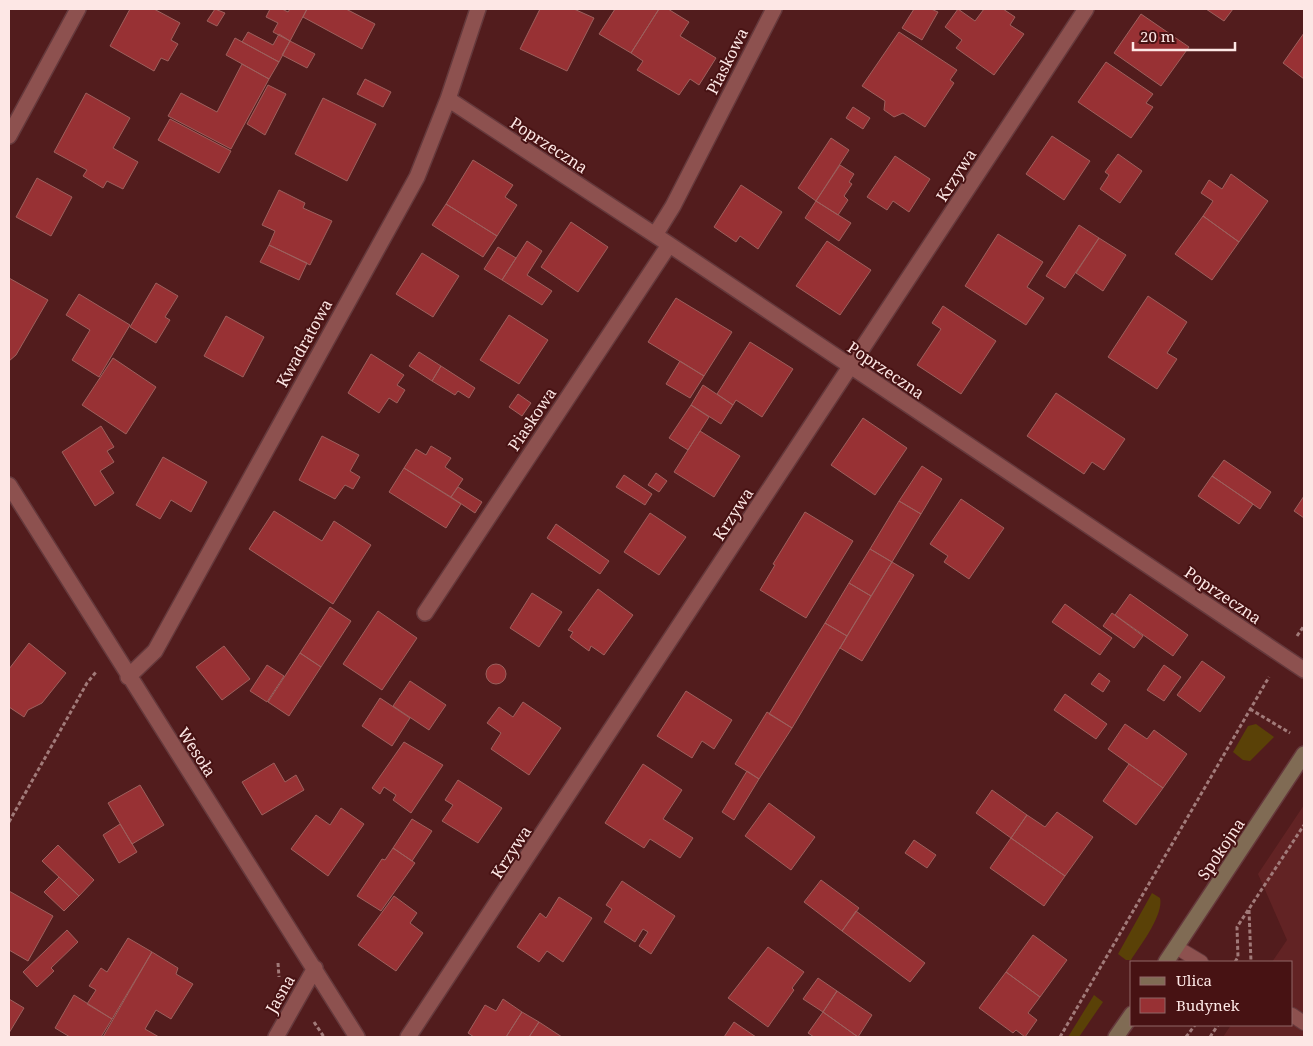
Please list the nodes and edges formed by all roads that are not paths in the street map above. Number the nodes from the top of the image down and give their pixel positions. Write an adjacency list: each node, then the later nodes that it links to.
1 (78, 9): 6 (street)
2 (478, 9): 5 (street, Kwadratowa)
3 (774, 9): 7 (street, Piaskowa)
4 (1086, 9): 9 (street, Krzywa)
5 (448, 99): 7 (street, Poprzeczna); 13 (street, Kwadratowa)
6 (9, 136)
7 (655, 235): 8 (street, Poprzeczna)
8 (669, 245): 9 (street, Poprzeczna); 11 (street, Piaskowa)
9 (851, 367): 12 (street, Poprzeczna); 24 (street, Krzywa)
10 (9, 485): 13 (street, Wesoła)
11 (425, 613)
12 (1304, 670)
13 (128, 677): 18 (street, Wesoła)
14 (1304, 754): 15 (street, Spokojna)
15 (1176, 947): 16 (street, Spokojna); 17 (lane)
16 (1167, 961)
17 (1199, 961)
18 (315, 968): 22 (street, Jasna); 23 (street, Wesoła)
19 (1130, 1017): 25 (street)
20 (1293, 1017): 21 (lane)
21 (1304, 1023)
22 (276, 1037)
23 (356, 1037)
24 (408, 1037)
25 (1116, 1037)

